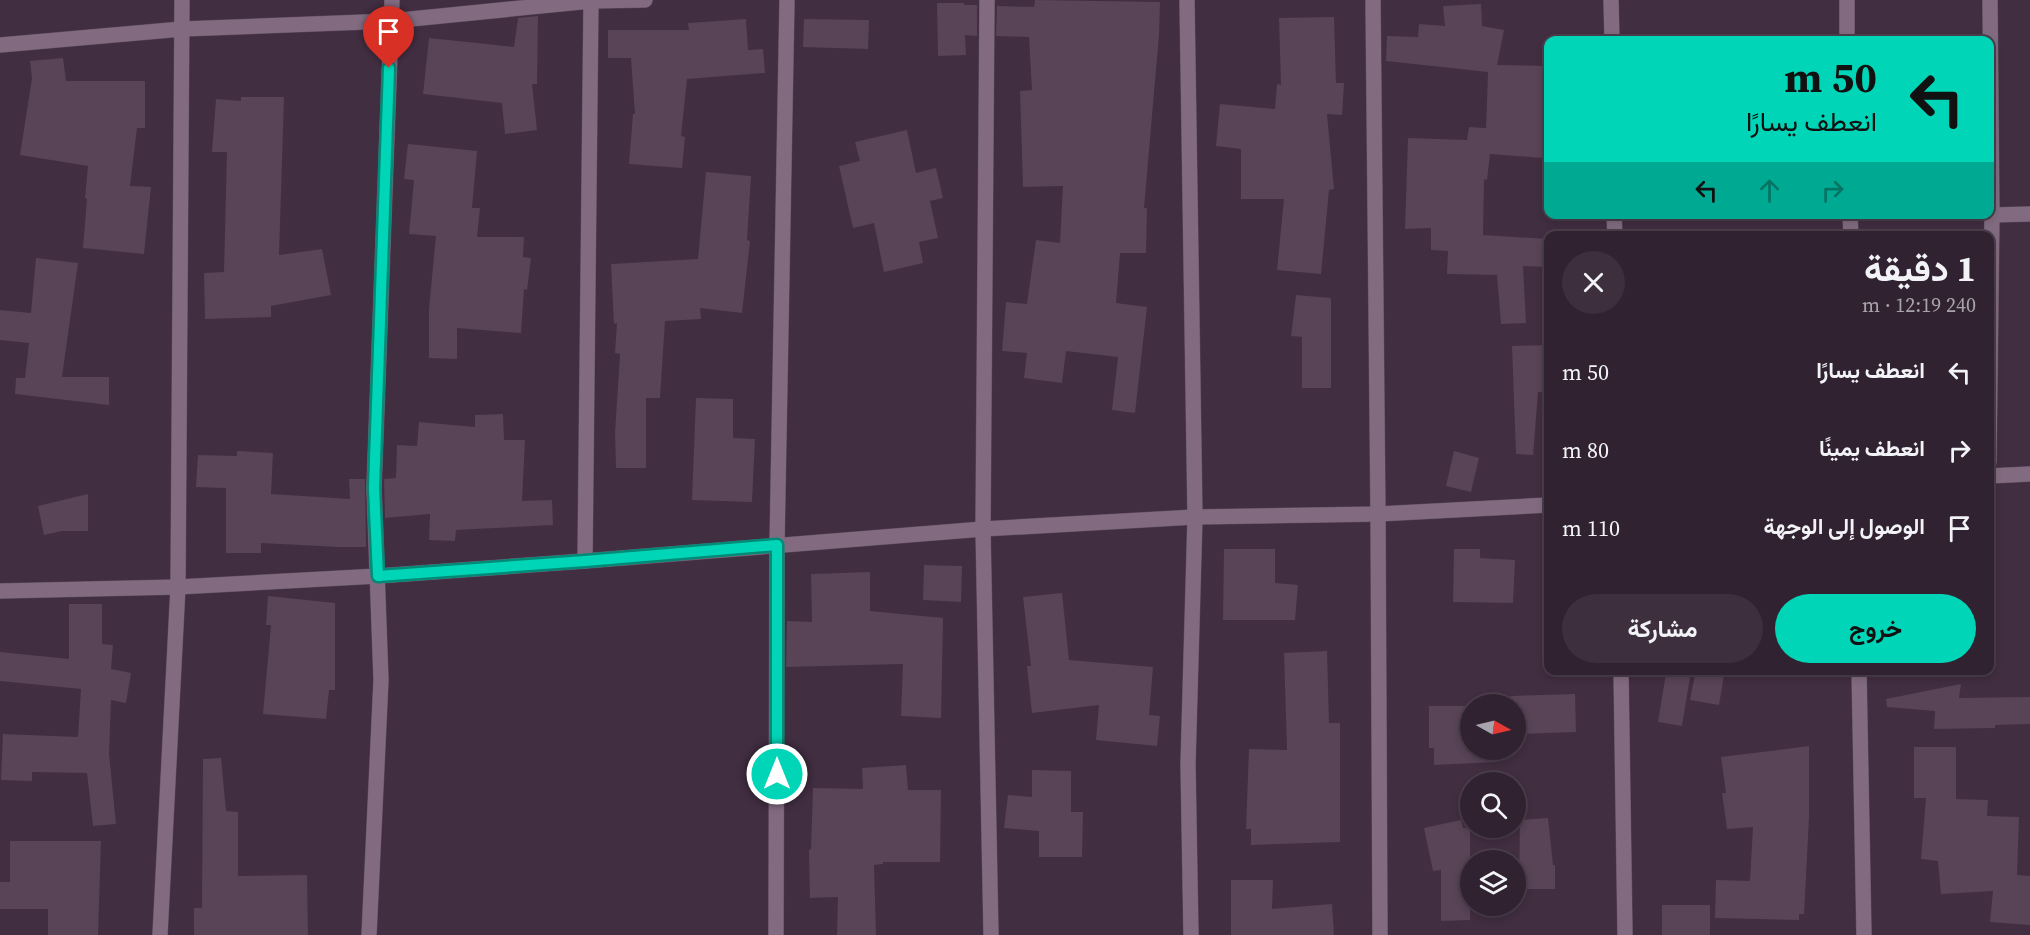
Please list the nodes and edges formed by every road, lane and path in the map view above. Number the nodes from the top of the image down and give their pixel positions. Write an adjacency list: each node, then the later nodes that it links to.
1 (182, 0): 13 (street)
2 (392, 0): 12 (street)
3 (645, 0): 11 (street)
4 (787, 0): 26 (street)
5 (987, 0): 25 (street)
6 (1187, 0): 24 (street)
7 (1373, 0): 23 (street)
8 (1611, 0): 14 (street)
9 (1846, 0): 15 (street)
10 (1989, 0): 16 (street)
11 (591, 1): 12 (street); 27 (street)
12 (391, 21): 13 (street); 28 (street)
13 (182, 29): 17 (street); 29 (street)
14 (1612, 36)
15 (1847, 36)
16 (1990, 36)
17 (0, 45)
18 (2030, 214): 19 (street)
19 (1994, 215)
20 (2030, 474): 21 (street)
21 (1994, 476)
22 (1544, 505): 23 (street)
23 (1378, 514): 24 (street); 38 (street)
24 (1196, 516): 25 (street); 37 (street)
25 (983, 529): 26 (street); 36 (street)
26 (777, 545): 27 (street); 35 (street)
27 (585, 561): 28 (street)
28 (378, 576): 29 (street); 34 (street)
29 (178, 587): 30 (street); 33 (street)
30 (0, 591)
31 (1621, 675): 39 (street)
32 (1859, 675): 40 (street)
33 (160, 935)
34 (369, 935)
35 (776, 935)
36 (991, 935)
37 (1191, 935)
38 (1380, 935)
39 (1625, 935)
40 (1864, 935)

